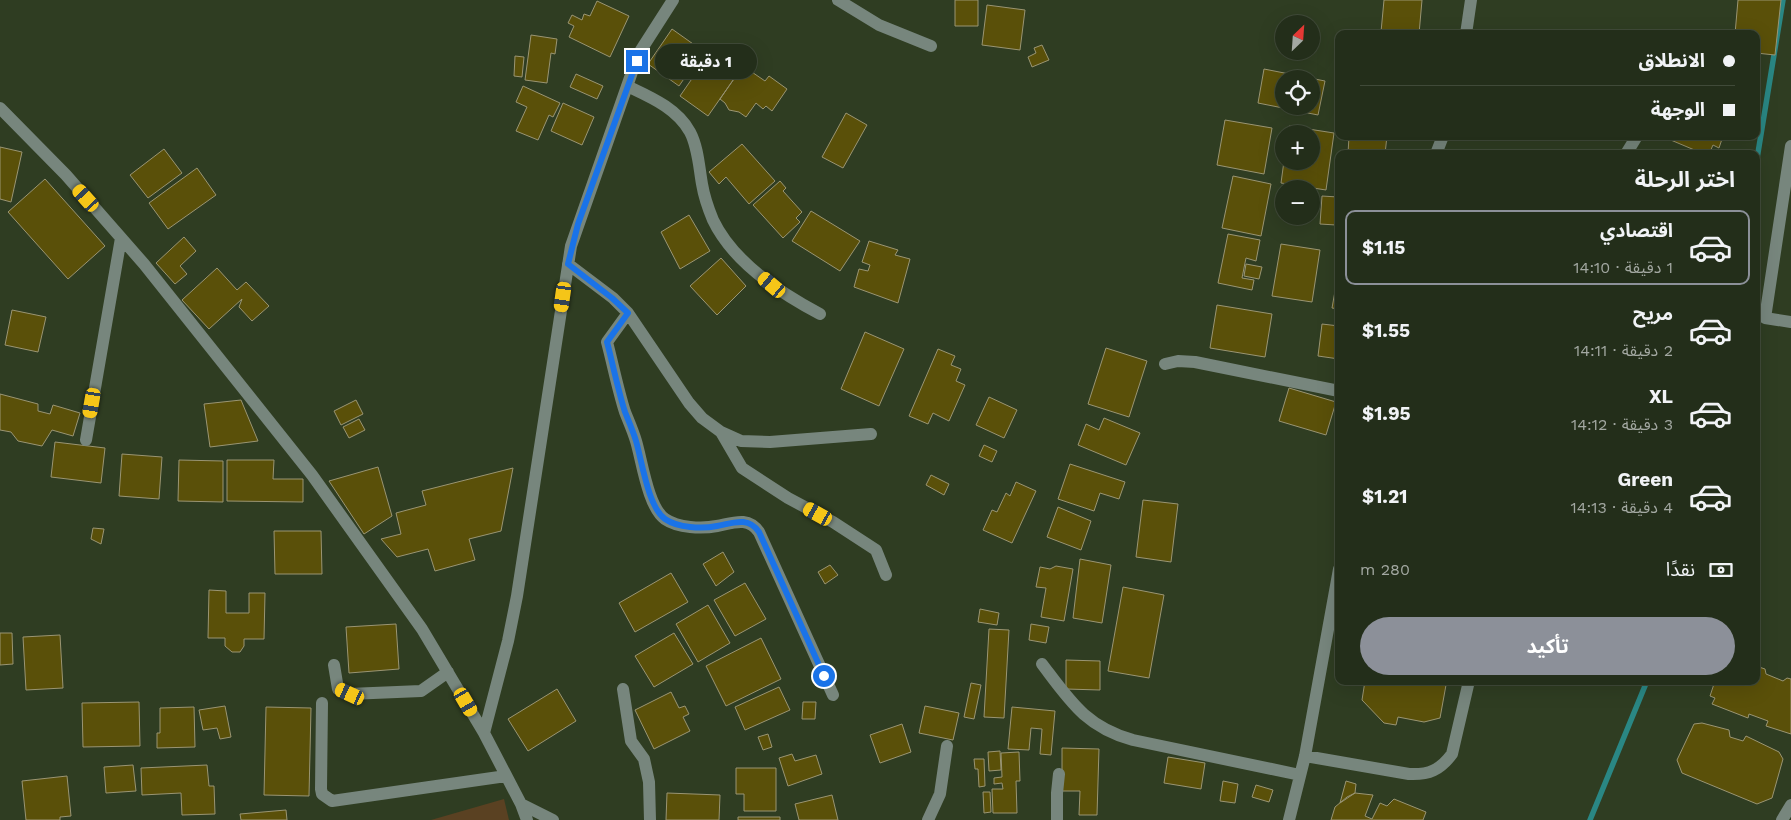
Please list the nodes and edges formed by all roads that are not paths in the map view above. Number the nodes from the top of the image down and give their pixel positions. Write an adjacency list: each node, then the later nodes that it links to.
1 (673, 0): 6 (street)
2 (838, 0): 5 (street)
3 (1472, 0): 4 (street)
4 (1467, 30)
5 (931, 46)
6 (627, 86): 10 (street); 12 (street)
7 (0, 108): 9 (street)
8 (1791, 146): 13 (street)
9 (121, 238): 18 (street); 23 (street)
10 (568, 264): 11 (street); 28 (street)
11 (628, 313): 16 (street); 26 (street)
12 (820, 314)
13 (1791, 322)
14 (1165, 364): 15 (street)
15 (1335, 390)
16 (721, 432): 17 (street); 19 (street)
17 (872, 434)
18 (86, 440)
19 (886, 575)
20 (1335, 592): 30 (street)
21 (1042, 664): 33 (street)
22 (334, 665): 23 (street)
23 (448, 672): 28 (street)
24 (1468, 685): 30 (street)
25 (623, 689): 38 (street)
26 (833, 694)
27 (322, 703): 32 (street)
28 (484, 733): 32 (street)
29 (947, 746): 39 (street)
30 (1306, 756): 33 (street)
31 (1058, 774): 40 (street)
32 (506, 776): 34 (street)
33 (1300, 776): 41 (street)
34 (521, 804): 36 (street); 37 (street)
35 (1791, 805): 42 (street)
36 (527, 820)
37 (553, 820)
38 (650, 820)
39 (928, 820)
40 (1058, 820)
41 (1289, 820)
42 (1782, 820)

